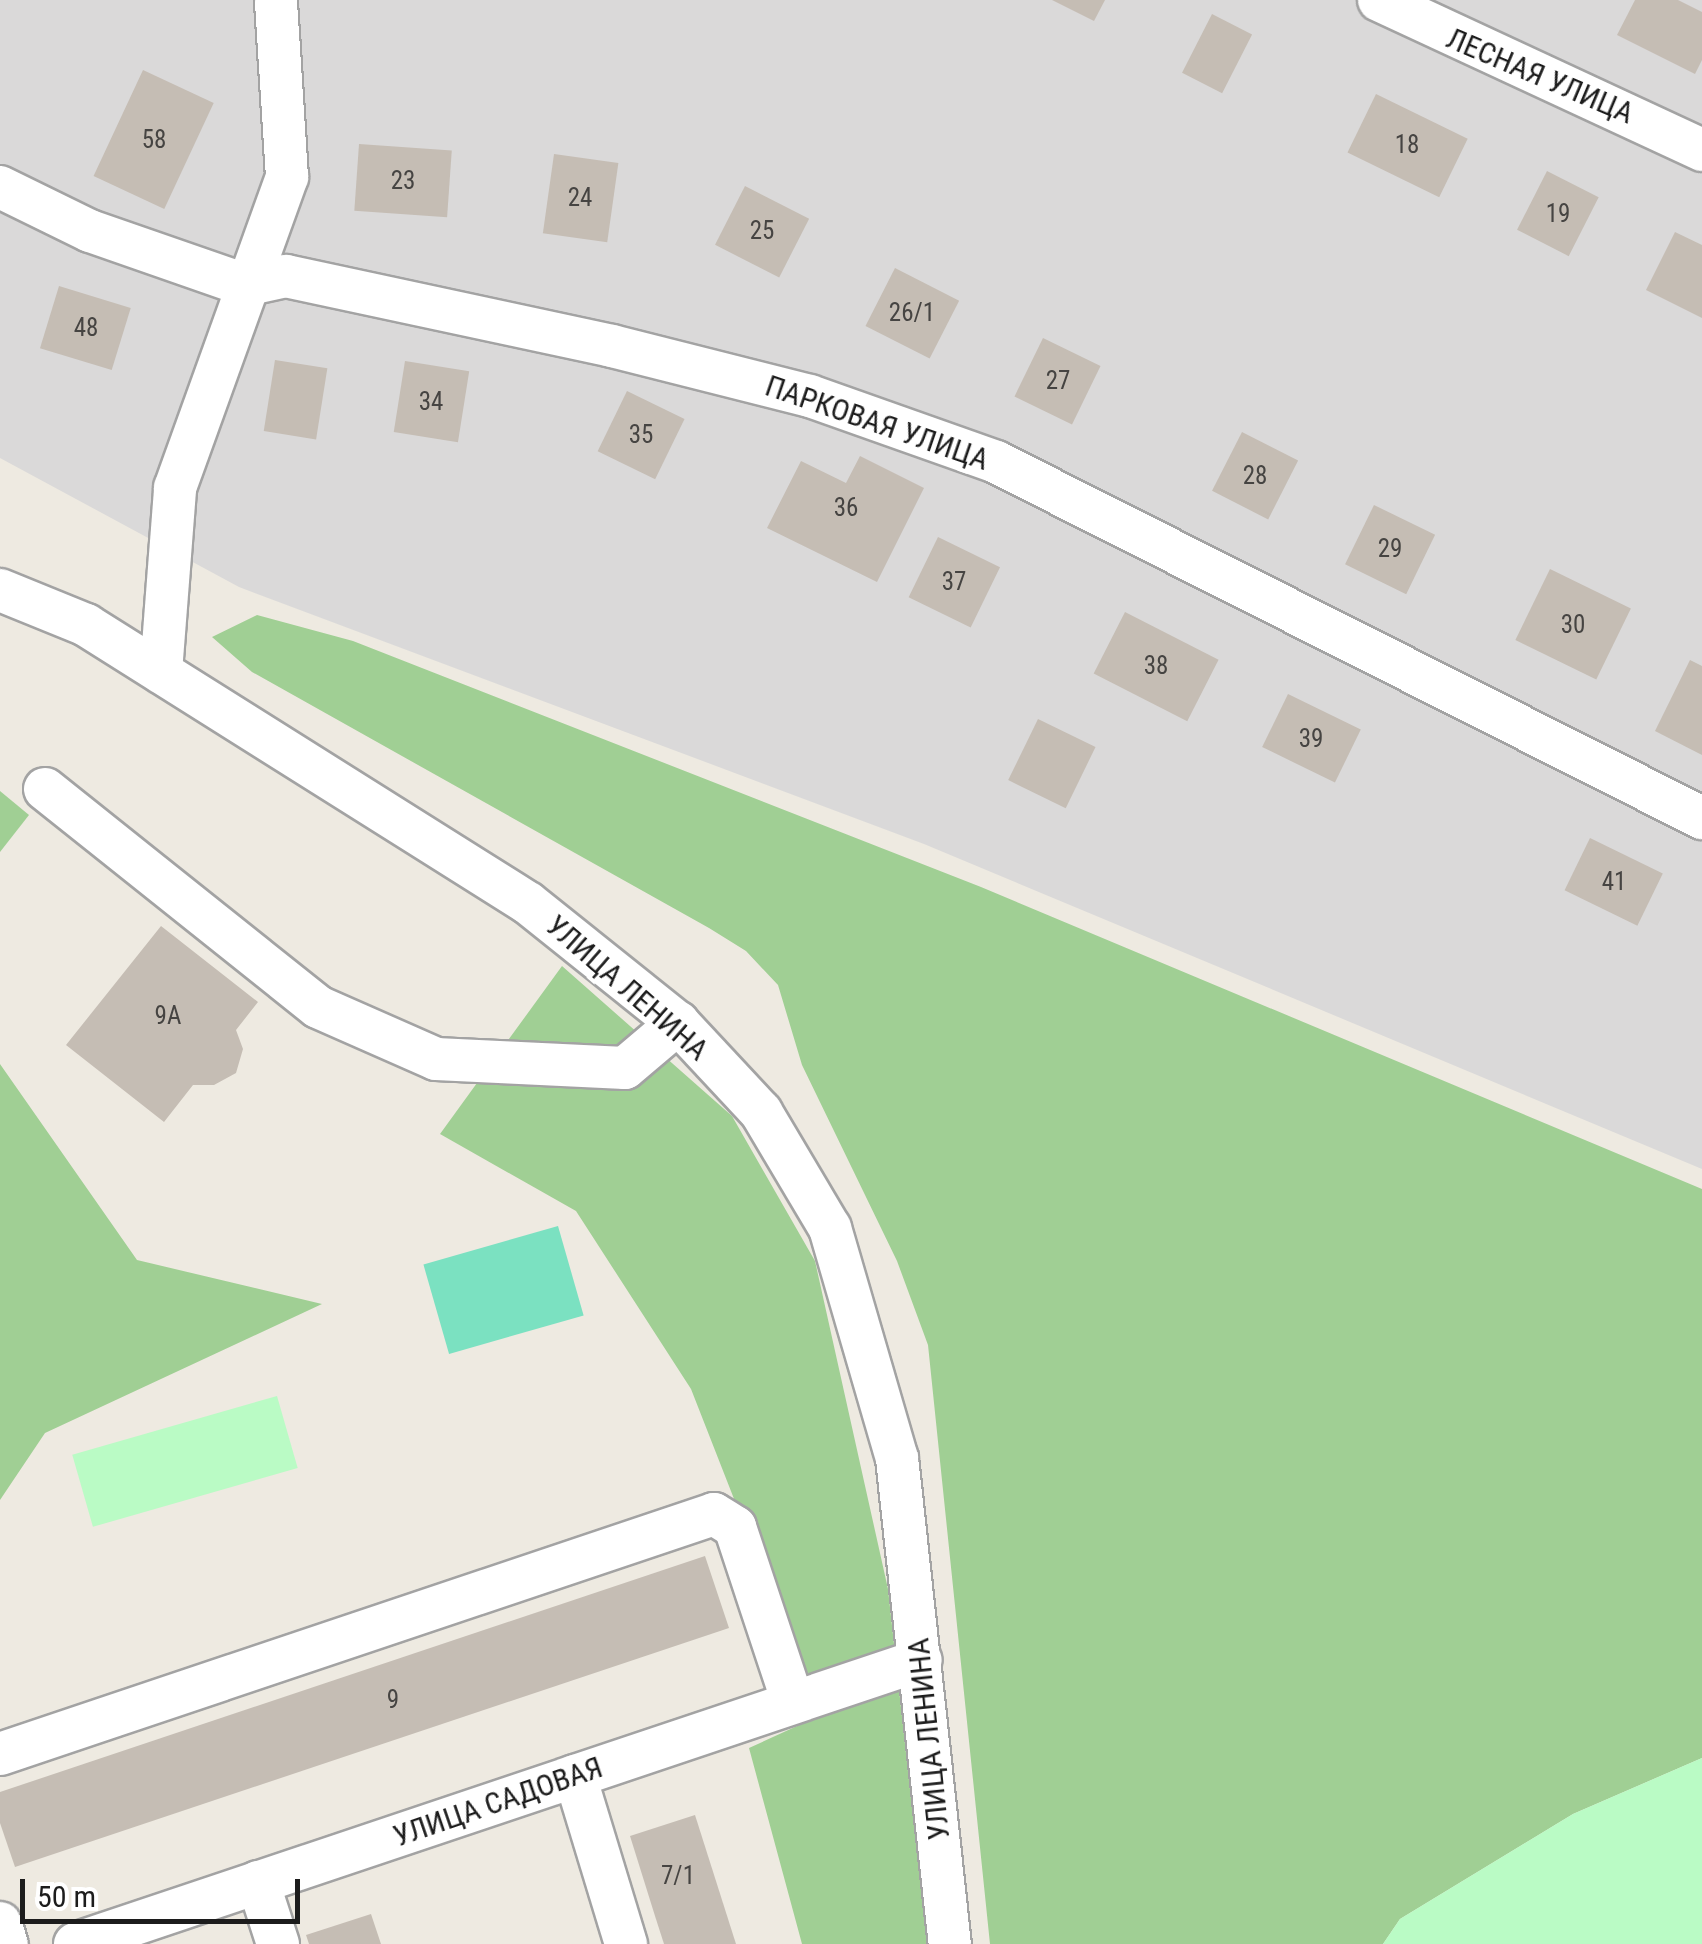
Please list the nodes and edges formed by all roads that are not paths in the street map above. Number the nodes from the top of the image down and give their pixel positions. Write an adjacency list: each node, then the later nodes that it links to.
1 (276, 0): 5 (street)
2 (1379, 0): 3 (street, ЛЕСНАЯ УЛИЦА)
3 (1702, 150)
4 (0, 188): 5 (street, ПАРКОВАЯ УЛИЦА)
5 (245, 285): 7 (street); 9 (street, ПАРКОВАЯ УЛИЦА)
6 (0, 590): 7 (street, УЛИЦА ЛЕНИНА)
7 (161, 672): 10 (street, УЛИЦА ЛЕНИНА)
8 (45, 789): 10 (street)
9 (1702, 818)
10 (678, 1023): 11 (street, УЛИЦА ЛЕНИНА)
11 (921, 1660): 12 (street, УЛИЦА САДОВАЯ); 21 (street, УЛИЦА ЛЕНИНА)
12 (793, 1702): 13 (street); 14 (street, УЛИЦА САДОВАЯ)
13 (0, 1754)
14 (575, 1776): 15 (street, УЛИЦА САДОВАЯ); 20 (street)
15 (258, 1882): 17 (street, УЛИЦА САДОВАЯ); 19 (street)
16 (0, 1923): 18 (street)
17 (95, 1941)
18 (7, 1944)
19 (278, 1944)
20 (626, 1944)
21 (950, 1944)

